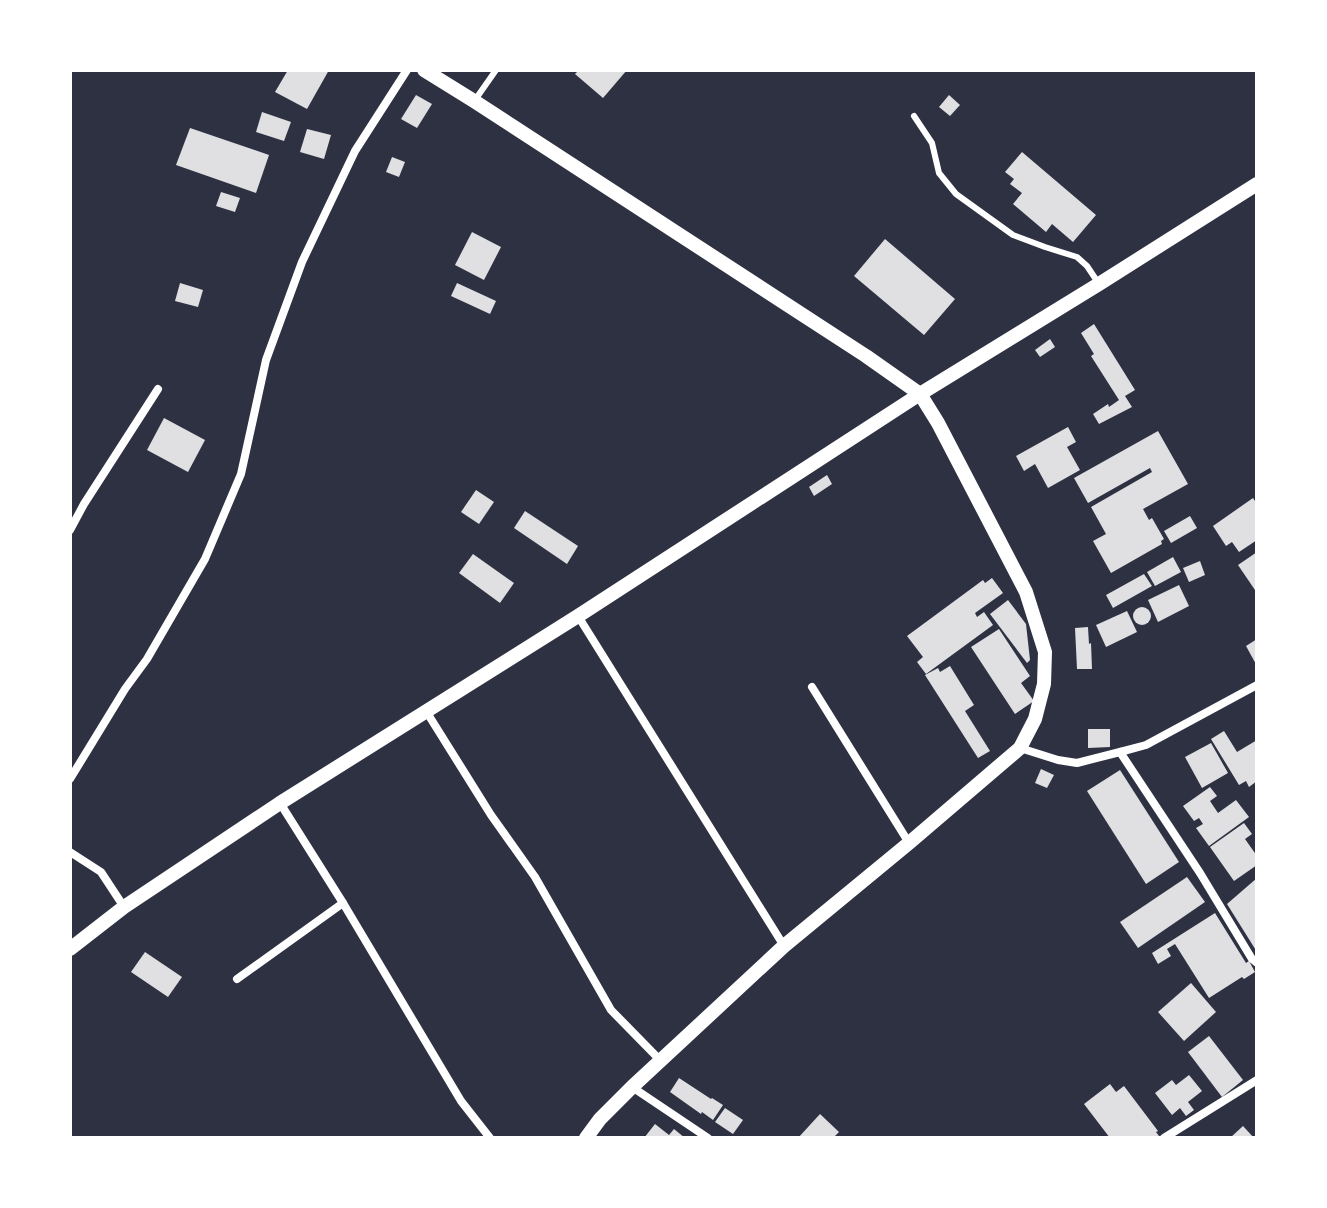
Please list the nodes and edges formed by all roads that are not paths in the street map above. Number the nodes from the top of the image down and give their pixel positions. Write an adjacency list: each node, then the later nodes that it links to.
1 (407, 70): 17 (street)
2 (424, 70): 4 (street)
3 (496, 70): 4 (lane)
4 (474, 101): 9 (street)
5 (914, 116): 7 (lane)
6 (1257, 184): 7 (street)
7 (1099, 284): 9 (street)
8 (158, 389): 10 (street)
9 (920, 394): 11 (street); 15 (street)
10 (70, 530)
11 (578, 616): 14 (street); 23 (street)
12 (1257, 685): 16 (street)
13 (812, 687): 19 (street)
14 (426, 710): 18 (street); 27 (street)
15 (1020, 748): 16 (street); 19 (street)
16 (1120, 752): 25 (street)
17 (70, 779)
18 (280, 803): 21 (street); 22 (street)
19 (909, 843): 23 (street)
20 (70, 852): 22 (street)
21 (343, 903): 26 (street); 30 (street)
22 (124, 907): 24 (street)
23 (784, 946): 27 (street)
24 (70, 949)
25 (1257, 963)
26 (237, 979)
27 (660, 1060): 29 (street)
28 (1257, 1080): 33 (street)
29 (632, 1087): 31 (street); 32 (street)
30 (490, 1138)
31 (586, 1138)
32 (708, 1138)
33 (1164, 1138)

